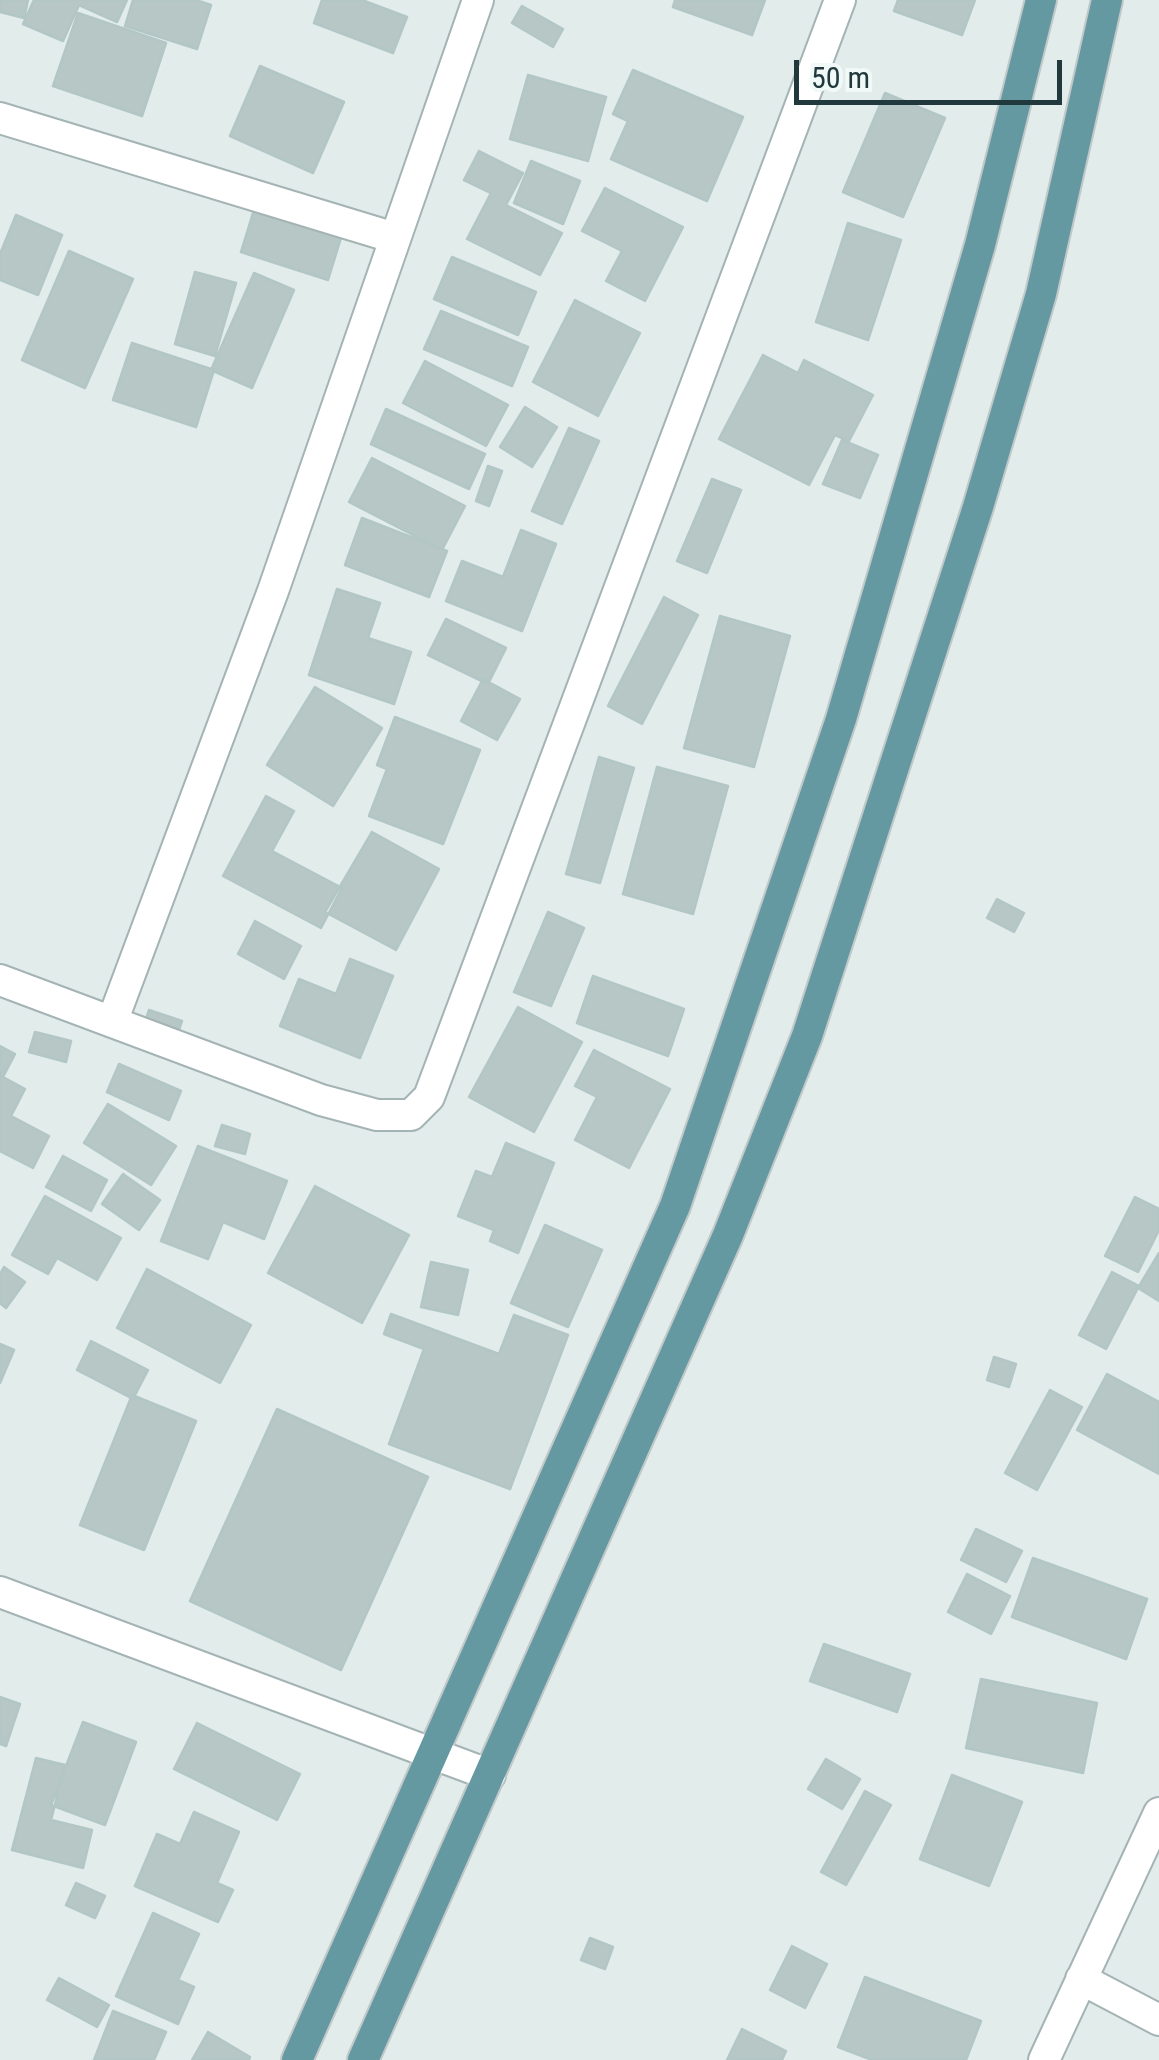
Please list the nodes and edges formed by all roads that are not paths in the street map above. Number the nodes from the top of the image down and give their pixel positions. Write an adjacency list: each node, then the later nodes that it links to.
1 (478, 0): 6 (street)
2 (840, 0): 8 (street)
3 (1041, 0): 10 (main road)
4 (1107, 0): 11 (main road)
5 (0, 118): 6 (street)
6 (395, 238): 8 (street)
7 (0, 980): 8 (street)
8 (112, 1022)
9 (0, 1592): 10 (street)
10 (432, 1752): 11 (street); 15 (main road)
11 (490, 1776): 16 (main road)
12 (1159, 1814): 13 (street)
13 (1081, 1978): 14 (street); 17 (street)
14 (1159, 2020)
15 (297, 2060)
16 (363, 2060)
17 (1044, 2060)

